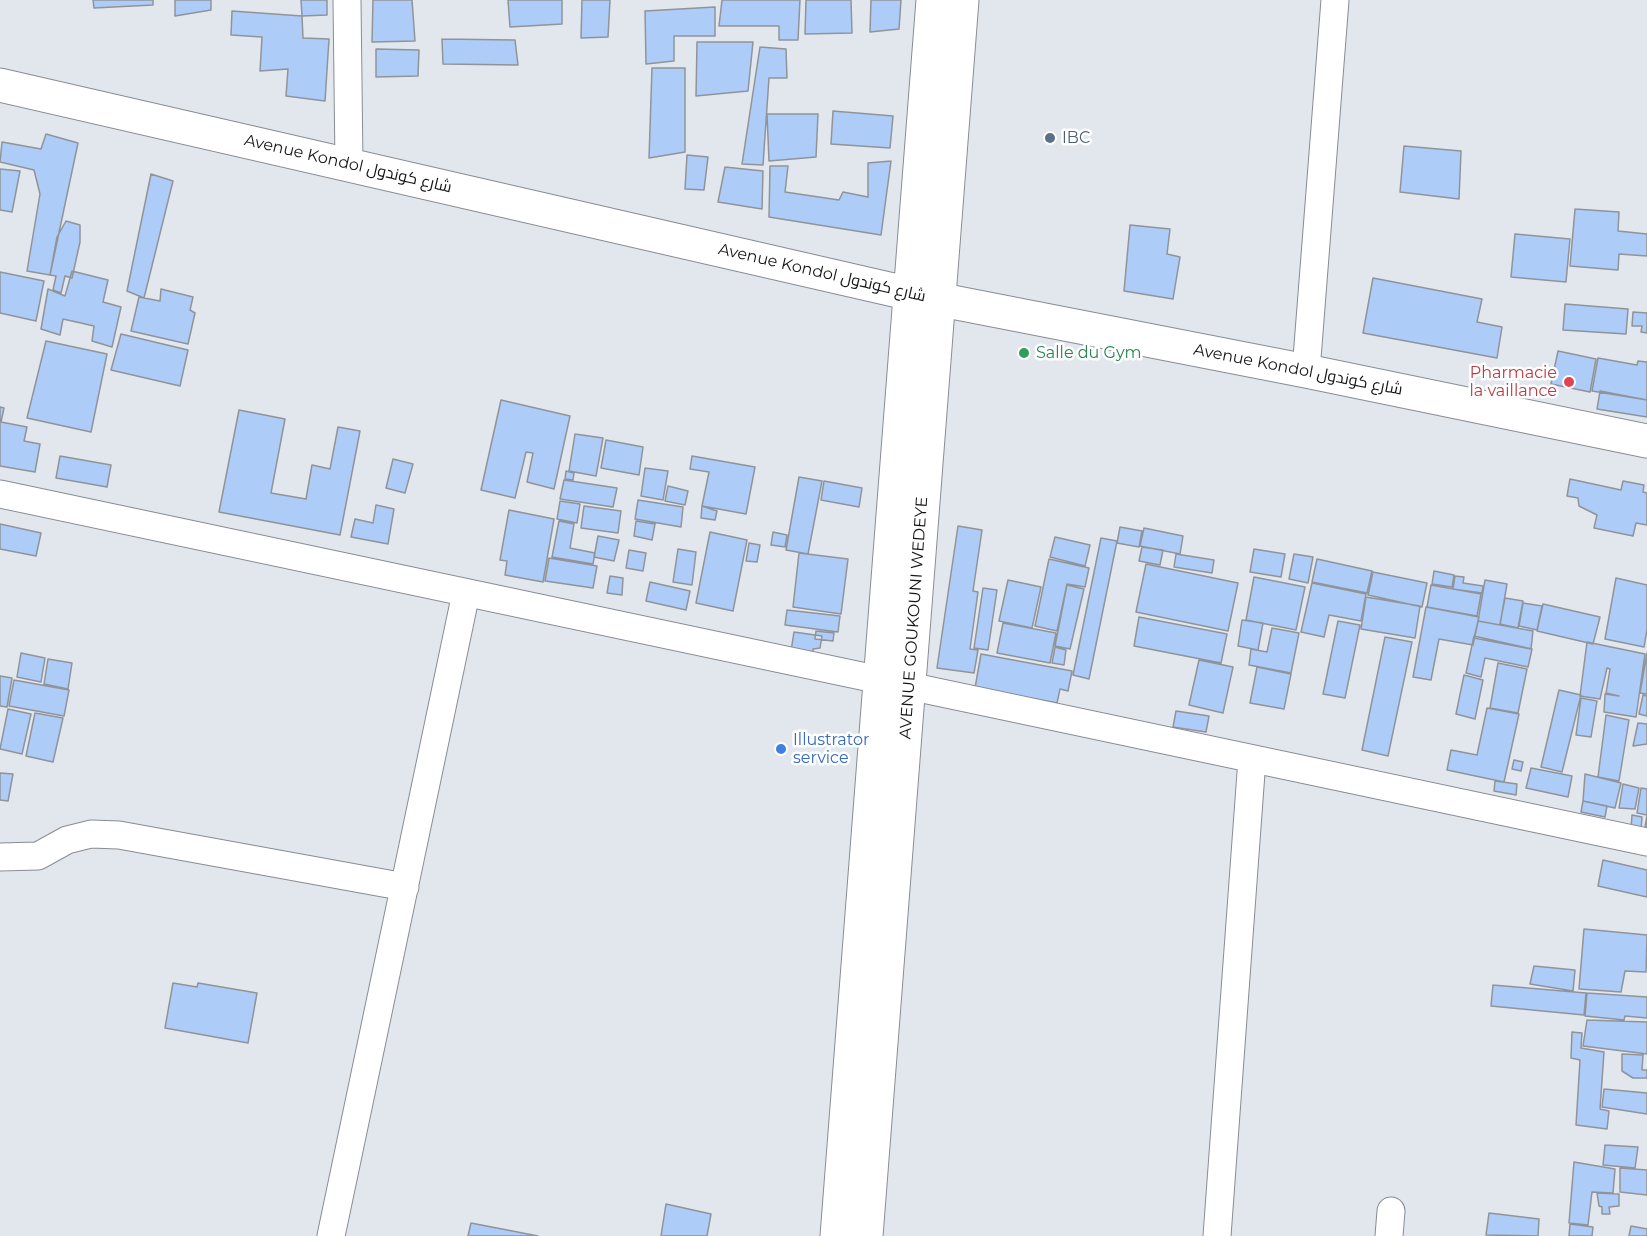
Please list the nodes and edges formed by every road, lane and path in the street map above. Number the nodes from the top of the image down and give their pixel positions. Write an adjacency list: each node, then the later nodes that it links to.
1 (347, 0): 6 (street)
2 (933, 0): 7 (street, AVENUE GOUKOUNI WEDEYE)
3 (962, 0): 7 (street, AVENUE GOUKOUNI WEDEYE)
4 (1335, 0): 8 (street)
5 (0, 85): 6 (street, Avenue Kondol شارع كوندول)
6 (349, 164): 7 (street, Avenue Kondol شارع كوندول)
7 (925, 296): 8 (street, Avenue Kondol شارع كوندول); 12 (street, AVENUE GOUKOUNI WEDEYE)
8 (1306, 371): 9 (street, Avenue Kondol شارع كوندول)
9 (1647, 441)
10 (0, 494): 11 (street)
11 (466, 593): 12 (street); 16 (street)
12 (895, 682): 13 (street); 18 (street, AVENUE GOUKOUNI WEDEYE); 19 (street, AVENUE GOUKOUNI WEDEYE)
13 (1252, 759): 14 (street); 20 (street)
14 (1647, 842)
15 (0, 857): 16 (street)
16 (405, 887): 17 (street)
17 (331, 1236)
18 (837, 1236)
19 (866, 1236)
20 (1217, 1236)

